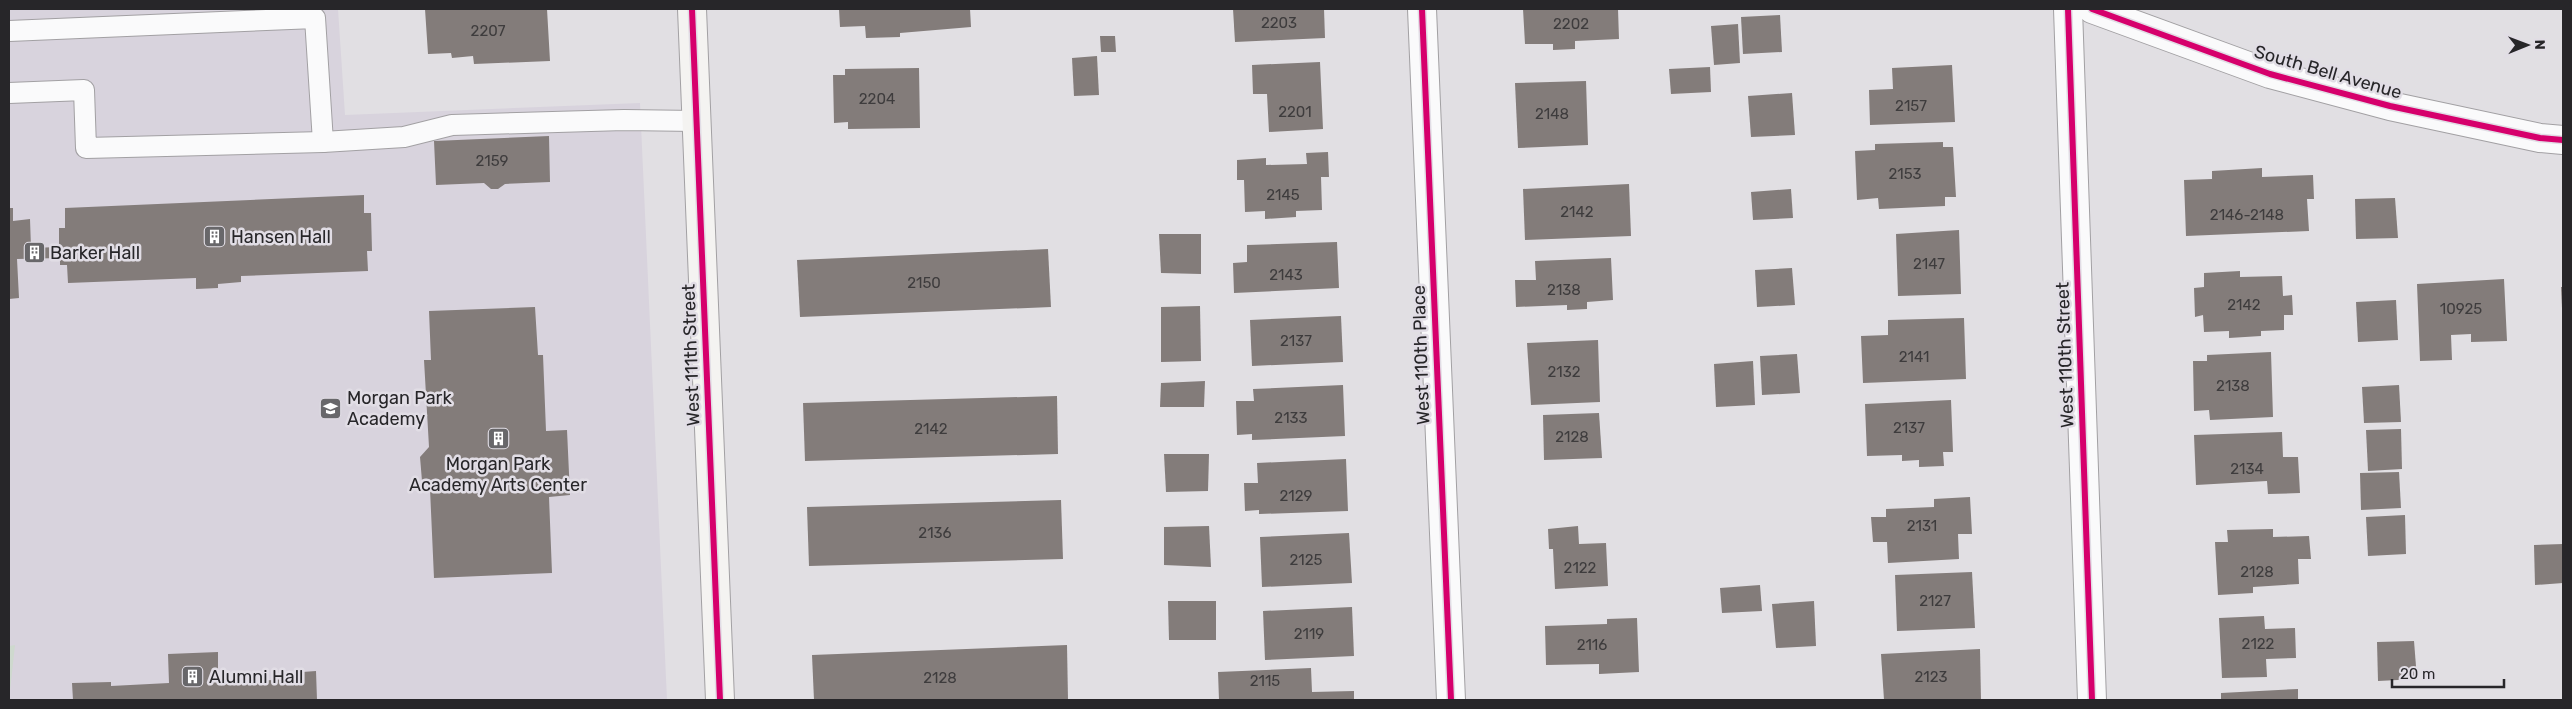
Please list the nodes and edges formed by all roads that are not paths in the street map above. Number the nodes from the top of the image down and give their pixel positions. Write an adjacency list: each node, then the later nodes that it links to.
1 (692, 9): 7 (main road, West 111th Street)
2 (1422, 9): 11 (street, West 110th Place)
3 (2068, 9): 12 (street, West 110th Street)
4 (2092, 9): 8 (street, South Bell Avenue)
5 (9, 31): 9 (lane)
6 (9, 93): 9 (lane)
7 (696, 121): 9 (lane); 10 (main road, West 111th Street)
8 (2563, 140)
9 (323, 142)
10 (720, 700)
11 (1451, 700)
12 (2092, 700)

